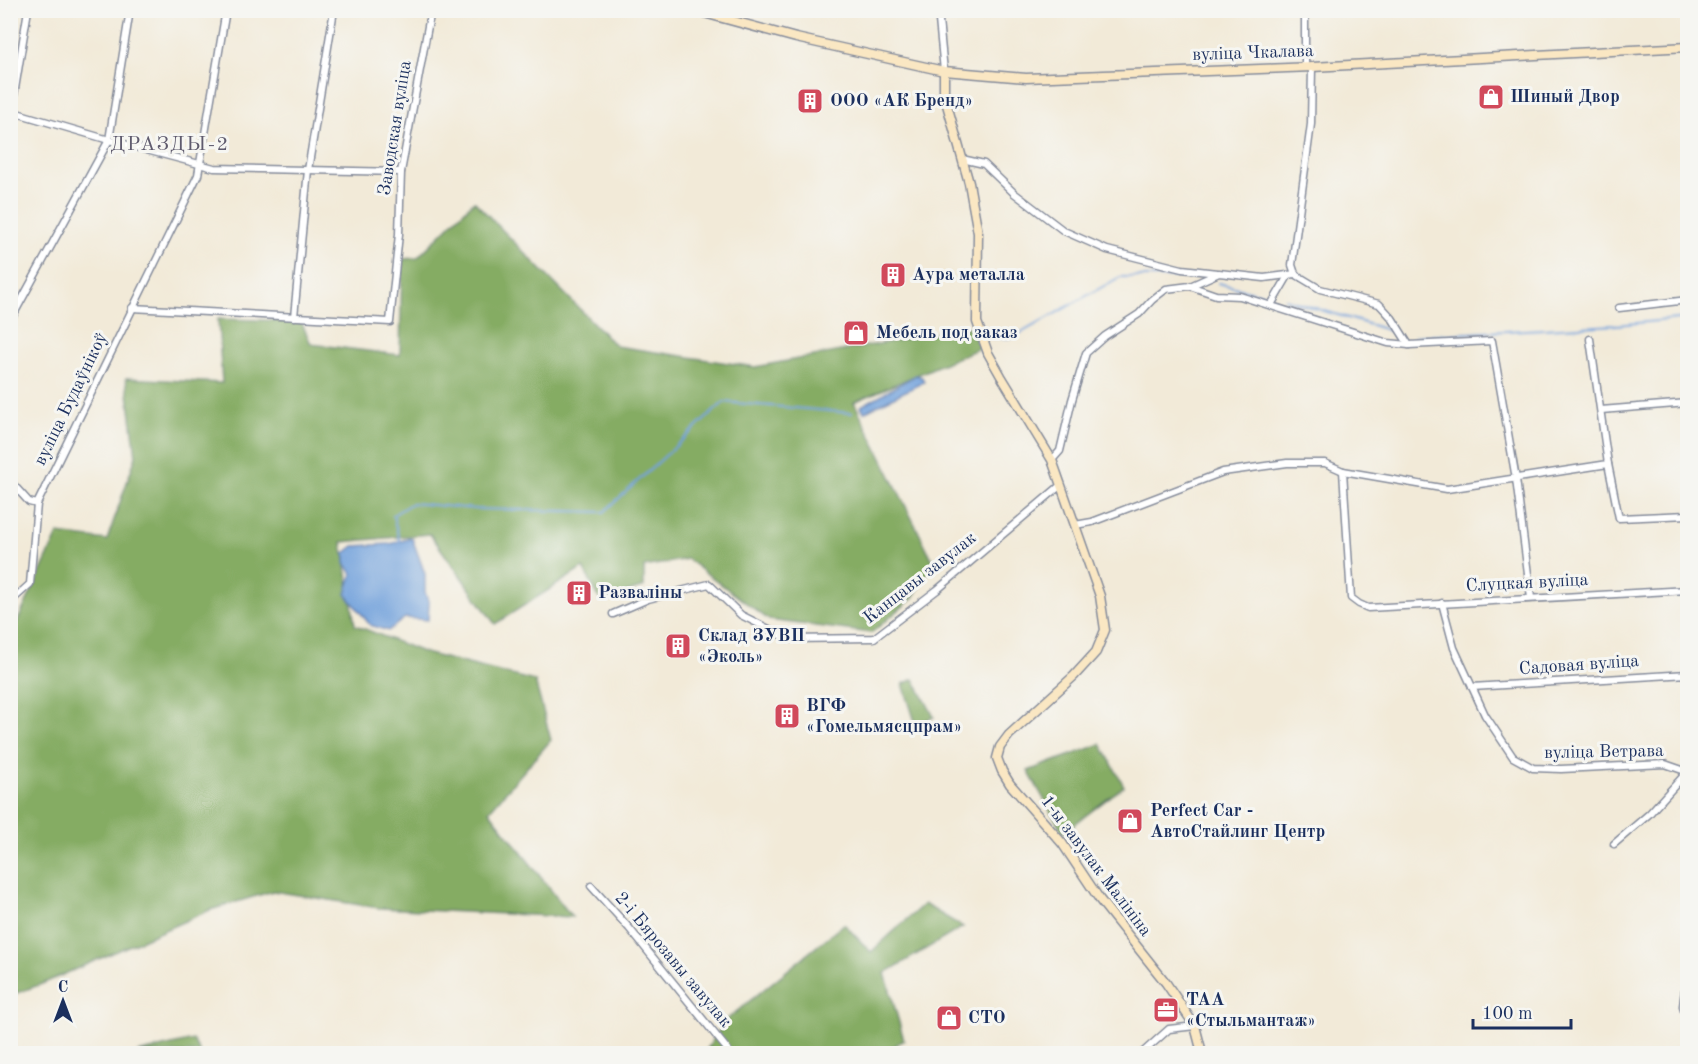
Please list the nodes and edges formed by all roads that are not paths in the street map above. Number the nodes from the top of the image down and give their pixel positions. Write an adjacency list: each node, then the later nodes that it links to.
1 (28, 10): 12 (street)
2 (130, 10): 13 (street)
3 (226, 10): 15 (street, вуліца Будаўнікоў)
4 (334, 10): 16 (street)
5 (431, 10): 17 (street, Заводская вуліца)
6 (693, 10): 11 (street)
7 (938, 10): 11 (street)
8 (1305, 10): 10 (street)
9 (1688, 47): 10 (street, вуліца Чкалава)
10 (1309, 67): 11 (street, вуліца Чкалава); 19 (street)
11 (944, 71): 14 (street)
12 (11, 112): 13 (street)
13 (109, 140): 15 (street); 27 (street)
14 (962, 159): 18 (street); 32 (street)
15 (200, 165): 16 (street); 24 (street, вуліца Будаўнікоў)
16 (308, 170): 17 (street); 26 (street)
17 (401, 172): 26 (street, Заводская вуліца)
18 (1219, 273): 20 (street); 21 (street)
19 (1295, 274): 20 (street); 29 (street)
20 (1288, 276): 23 (street)
21 (1190, 286): 23 (street); 32 (street)
22 (1688, 300): 25 (street)
23 (1271, 305): 29 (street)
24 (132, 308): 26 (street); 38 (street, вуліца Будаўнікоў)
25 (1620, 308)
26 (294, 317)
27 (10, 321)
28 (1590, 339): 31 (street)
29 (1409, 345): 35 (street)
30 (1688, 403): 31 (street)
31 (1601, 410): 33 (street)
32 (1052, 460): 37 (street)
33 (1608, 464): 35 (street); 39 (street)
34 (1343, 471): 35 (street); 40 (street); 44 (street, Слуцкая вуліца)
35 (1516, 479): 42 (street)
36 (10, 481): 38 (street)
37 (1061, 485): 40 (street, 1-ы завулак Малініна); 45 (street, Канцавы завулак)
38 (37, 504): 43 (street, вуліца Будаўнікоў)
39 (1688, 515)
40 (1075, 525): 52 (street, 1-ы завулак Малініна)
41 (1688, 590): 42 (street, Слуцкая вуліца)
42 (1531, 595): 44 (street, Слуцкая вуліца)
43 (10, 602)
44 (1442, 603): 47 (street, вуліца Ветрава)
45 (614, 614)
46 (1688, 674): 47 (street, Садовая вуліца)
47 (1472, 687): 48 (street, вуліца Ветрава)
48 (1687, 771): 49 (street)
49 (1614, 844)
50 (591, 886): 54 (street, 2-і Бярозавы завулак)
51 (1688, 965): 53 (street)
52 (1195, 1026): 55 (street); 56 (street, 1-ы завулак Малініна)
53 (1688, 1027)
54 (731, 1053)
55 (1141, 1053)
56 (1205, 1053)

